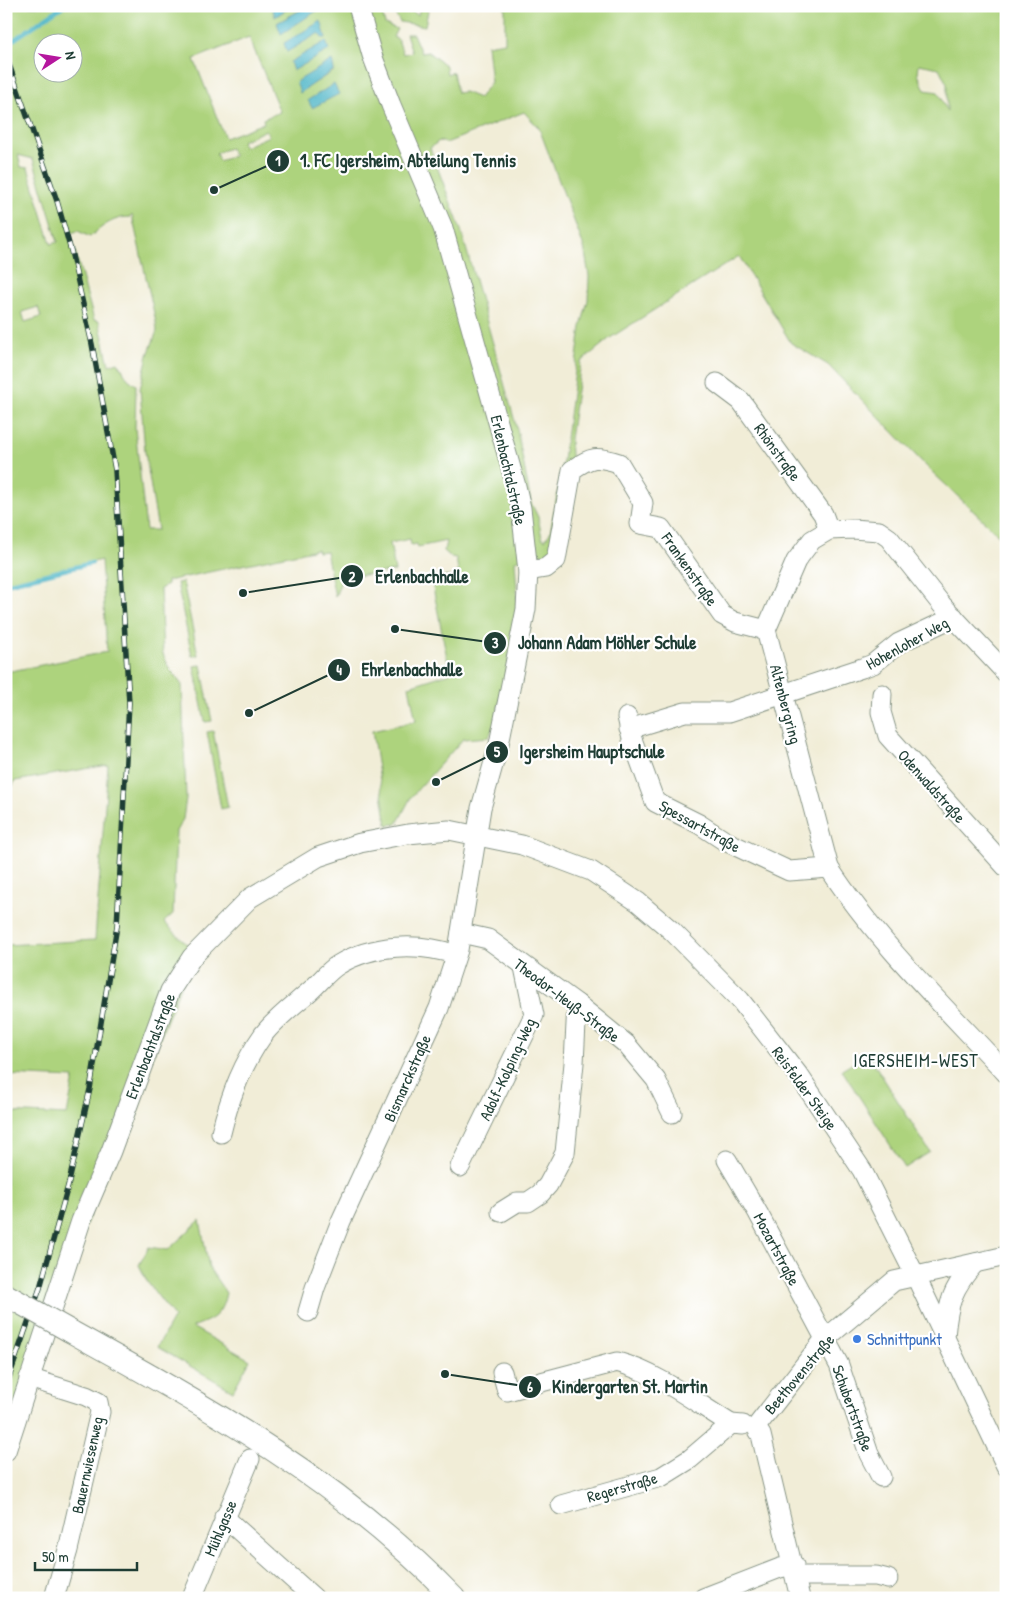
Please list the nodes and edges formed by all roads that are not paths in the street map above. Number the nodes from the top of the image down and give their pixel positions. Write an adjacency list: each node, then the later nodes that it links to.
1 (358, 6): 4 (street, Erlenbachtalstraße)
2 (716, 383): 3 (street, Rhönstraße)
3 (829, 530): 5 (street); 6 (street)
4 (528, 571): 6 (street, Frankenstraße); 11 (street, Erlenbachtalstraße)
5 (954, 617): 7 (street); 8 (street, Hohenloher Weg)
6 (766, 630): 8 (street, Altenbergring)
7 (1006, 673)
8 (783, 694): 10 (street, Hohenloher Weg); 13 (street, Altenbergring)
9 (882, 694): 12 (street, Odenwaldstraße)
10 (628, 723): 13 (street, Spessartstraße)
11 (476, 835): 14 (street, Bismarckstraße); 26 (street, Reisfelder Steige); 32 (street, Erlenbachtalstraße)
12 (1006, 867)
13 (829, 868): 18 (street, Altenbergring)
14 (461, 933): 15 (street, Bismarckstraße); 16 (street, Theodor-Heuß-Straße)
15 (456, 955): 20 (street); 28 (street, Bismarckstraße)
16 (524, 967): 17 (street, Theodor-Heuß-Straße); 22 (street, Adolf-Kolping-Weg)
17 (577, 1004): 19 (street, Theodor-Heuß-Straße); 23 (street)
18 (1006, 1072)
19 (672, 1113)
20 (222, 1133)
21 (727, 1160): 30 (street, Mozartstraße)
22 (460, 1167)
23 (501, 1212)
24 (1006, 1256): 25 (street)
25 (975, 1263): 26 (street); 29 (street)
26 (916, 1277): 29 (street, Reisfelder Steige); 30 (street, Beethovenstraße)
27 (6, 1295): 46 (main road, bridge)
28 (308, 1312)
29 (944, 1337): 37 (street, Reisfelder Steige)
30 (824, 1340): 34 (street, Beethovenstraße); 38 (street, Schubertstraße)
31 (502, 1372): 33 (street)
32 (29, 1378): 35 (street, Erlenbachtalstraße); 43 (street, Bauernwiesenweg)
33 (731, 1424): 34 (street); 39 (street, Regerstraße)
34 (756, 1427): 41 (street, Beethovenstraße)
35 (6, 1451)
36 (250, 1459): 40 (street, Mühlgasse)
37 (1006, 1466)
38 (881, 1477)
39 (561, 1505)
40 (224, 1517): 44 (street, Mühlgasse); 45 (street)
41 (795, 1571): 42 (street); 47 (street); 48 (street, Beethovenstraße)
42 (888, 1579)
43 (54, 1598)
44 (192, 1598)
45 (314, 1598)
46 (454, 1598)
47 (703, 1598)
48 (800, 1598)

